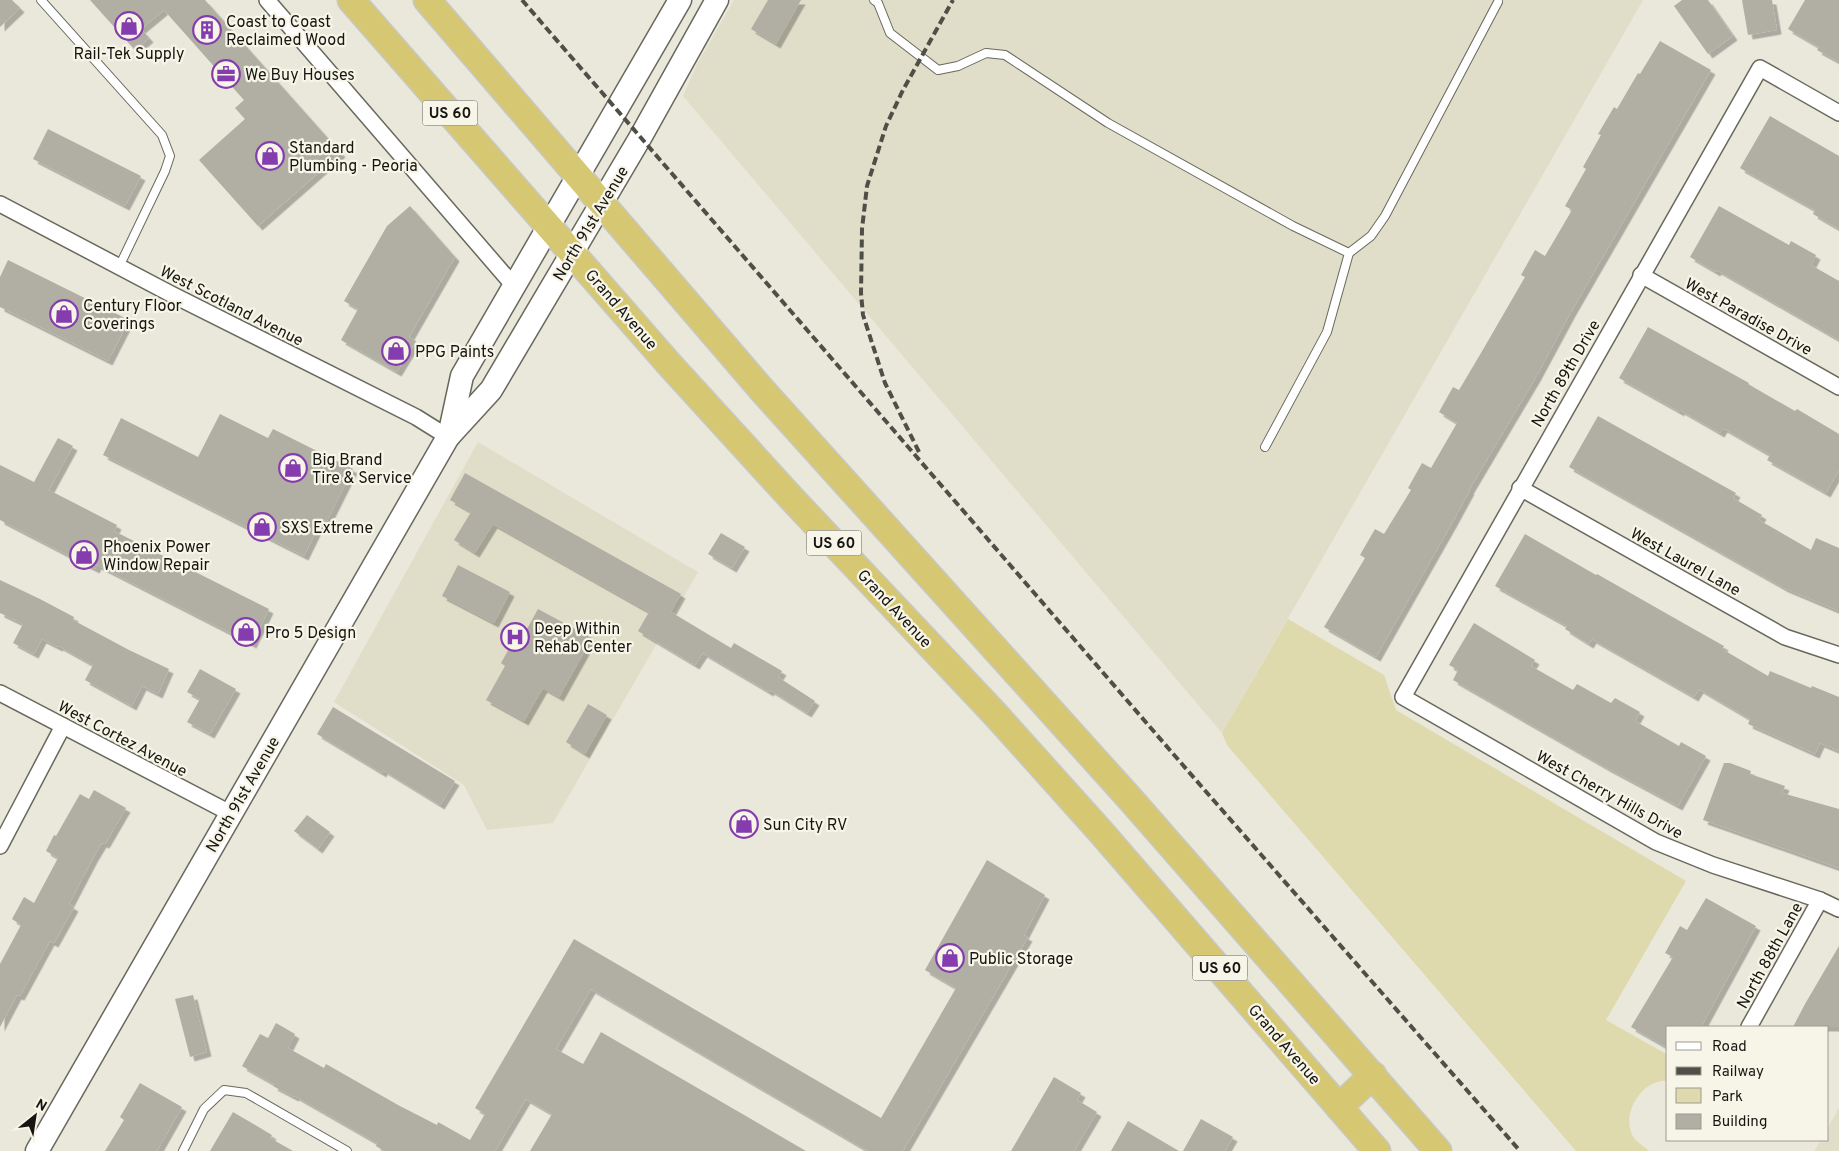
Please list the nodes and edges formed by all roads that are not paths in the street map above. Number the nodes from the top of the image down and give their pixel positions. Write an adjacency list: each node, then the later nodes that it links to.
1 (41, 0): 16 (lane)
2 (267, 0): 18 (street)
3 (351, 0): 13 (highway, Grand Avenue / US 60)
4 (428, 0): 10 (highway, US 60)
5 (680, 0): 10 (main road, North 91st Avenue)
6 (717, 0): 11 (main road, North 91st Avenue)
7 (874, 0): 15 (lane)
8 (1497, 1): 15 (lane)
9 (1839, 113): 17 (street, North 89th Drive)
10 (578, 174): 11 (highway, US 60); 13 (main road, North 91st Avenue)
11 (602, 202): 14 (main road, North 91st Avenue); 27 (highway, US 60)
12 (0, 204): 16 (street, West Scotland Avenue)
13 (549, 225): 14 (highway, Grand Avenue / US 60); 18 (main road, North 91st Avenue)
14 (573, 252): 20 (main road, North 91st Avenue); 29 (highway, Grand Avenue / US 60)
15 (1349, 253): 21 (lane)
16 (119, 267): 20 (street, West Scotland Avenue)
17 (1641, 276): 19 (street, West Paradise Drive); 22 (street, North 89th Drive)
18 (514, 286): 20 (main road, North 91st Avenue)
19 (1839, 387)
20 (448, 437): 28 (main road, North 91st Avenue)
21 (1265, 447)
22 (1520, 488): 23 (street, West Laurel Lane); 25 (street, North 89th Drive)
23 (1839, 655)
24 (0, 693): 26 (street, West Cortez Avenue)
25 (1403, 697): 31 (street, West Cherry Hills Drive)
26 (63, 726): 28 (street, West Cortez Avenue); 30 (street)
27 (1132, 801): 29 (highway); 34 (highway, US 60)
28 (230, 814): 36 (main road, North 91st Avenue)
29 (1100, 830): 35 (highway, Grand Avenue / US 60)
30 (0, 846)
31 (1820, 900): 32 (street, West Cherry Hills Drive); 33 (street, North 88th Lane)
32 (1839, 909)
33 (1750, 1026)
34 (1373, 1075): 35 (highway); 40 (highway, US 60)
35 (1339, 1107): 39 (highway, Grand Avenue / US 60)
36 (37, 1151)
37 (183, 1151): 38 (lane)
38 (347, 1151)
39 (1377, 1151)
40 (1438, 1151)

